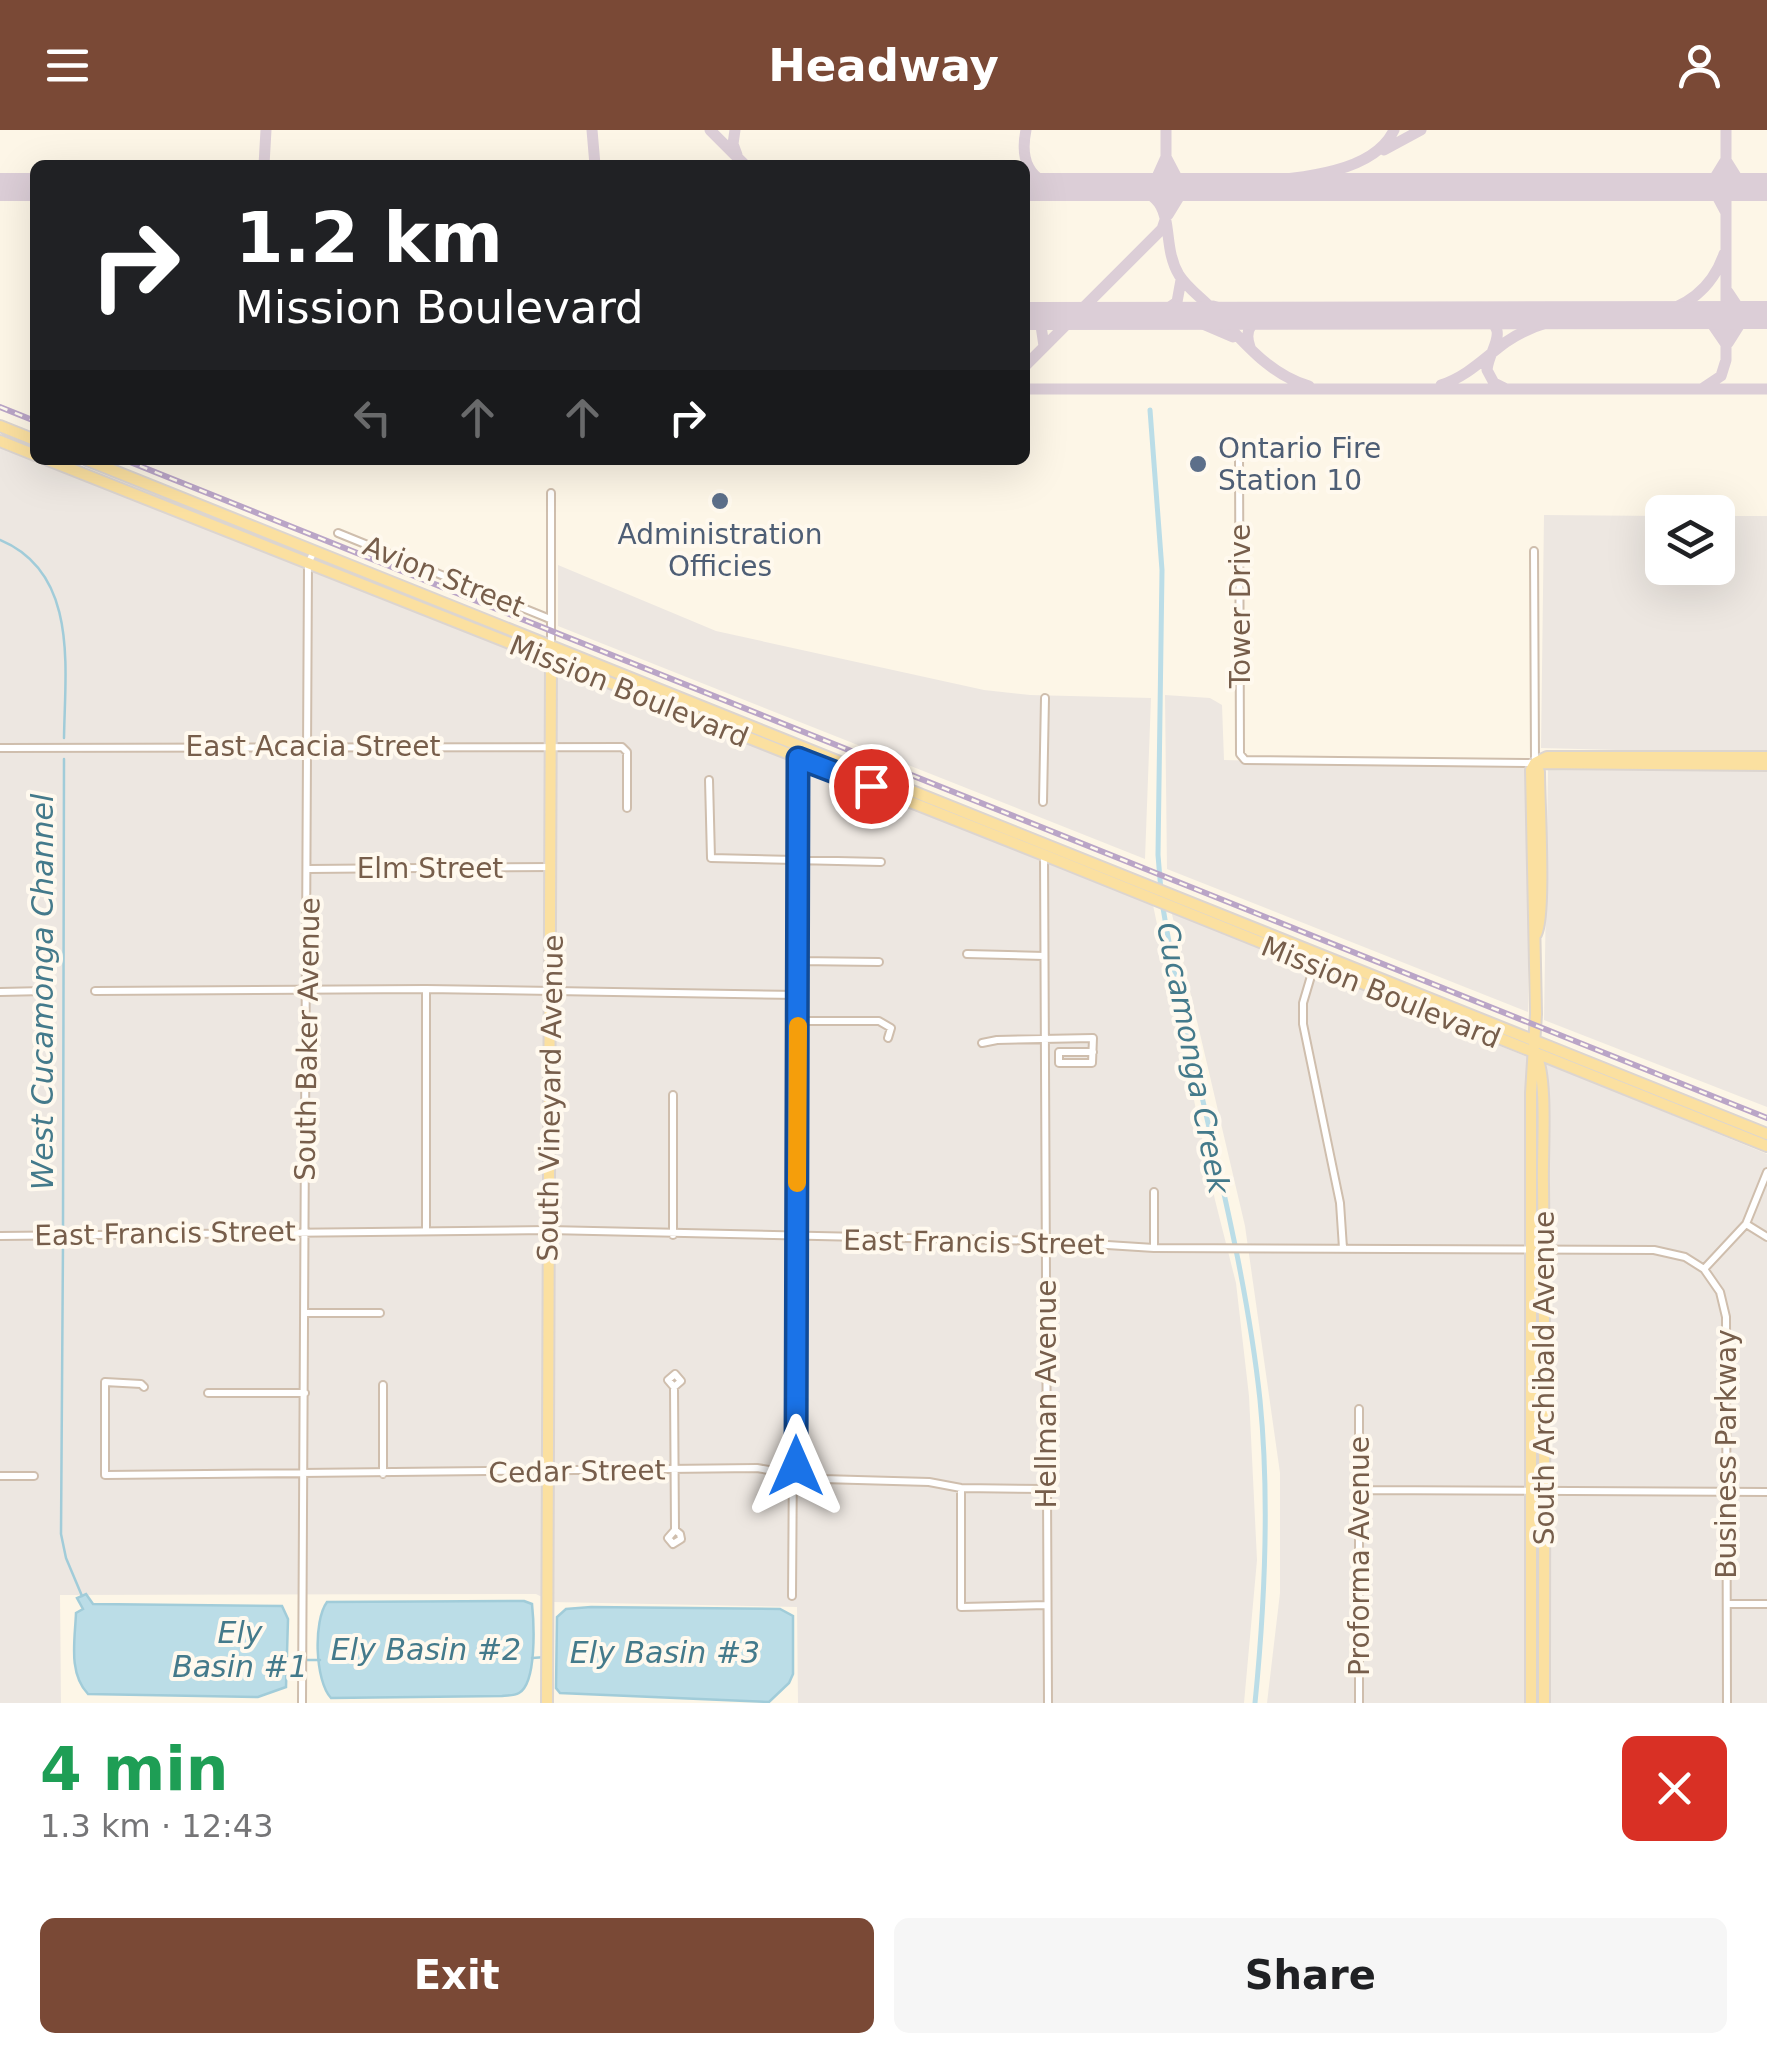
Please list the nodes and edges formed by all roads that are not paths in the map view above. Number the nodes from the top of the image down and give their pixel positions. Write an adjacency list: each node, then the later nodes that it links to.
1 (0, 426): 2 (main road)
2 (30, 438)
3 (0, 441): 4 (main road)
4 (30, 453)
5 (1239, 453): 21 (street, Tower Drive)
6 (61, 465): 11 (main road, Mission Boulevard)
7 (98, 465): 11 (main road, Mission Boulevard)
8 (551, 493): 12 (street, South Vineyard Avenue)
9 (338, 533): 12 (street, Avion Street)
10 (1534, 551): 21 (street)
11 (311, 558): 13 (main road, Mission Boulevard); 14 (main road, Mission Boulevard); 17 (street, South Baker Avenue)
12 (550, 625): 13 (main road); 14 (street, South Vineyard Avenue)
13 (532, 640): 14 (main road, Mission Boulevard)
14 (551, 653): 16 (main road, South Vineyard Avenue); 20 (main road, Mission Boulevard); 28 (main road, Mission Boulevard)
15 (1045, 698): 24 (street)
16 (553, 746): 17 (street, East Acacia Street); 25 (street, East Acacia Street); 31 (main road, South Vineyard Avenue)
17 (307, 747): 18 (street, East Acacia Street); 32 (street, South Baker Avenue)
18 (0, 748)
19 (1767, 757): 21 (main road)
20 (798, 758): 28 (main road, Mission Boulevard); 29 (street)
21 (1535, 762): 22 (main road); 26 (main road); 27 (main road)
22 (1767, 766)
23 (709, 780): 29 (street)
24 (1043, 802)
25 (626, 808)
26 (1532, 814): 27 (main road); 33 (main road)
27 (1540, 833): 33 (main road)
28 (1046, 850): 35 (street, Hellman Avenue); 38 (main road, Mission Boulevard); 48 (main road, Mission Boulevard)
29 (798, 860): 30 (street); 36 (street)
30 (881, 862)
31 (552, 868): 32 (street, Elm Street); 43 (main road, South Vineyard Avenue)
32 (308, 869): 39 (street, South Baker Avenue)
33 (1536, 934): 47 (main road)
34 (964, 955): 35 (street)
35 (1044, 956): 50 (street, Hellman Avenue)
36 (798, 961): 37 (street); 45 (street)
37 (879, 962)
38 (1314, 966): 52 (main road, Mission Boulevard); 71 (street)
39 (307, 990): 40 (street); 42 (street); 64 (street, South Baker Avenue)
40 (426, 990): 43 (street); 63 (street)
41 (45, 991): 44 (street)
42 (94, 991)
43 (552, 991): 45 (street); 62 (main road, South Vineyard Avenue)
44 (0, 992)
45 (798, 995): 46 (street)
46 (798, 1021): 49 (street); 68 (street)
47 (1536, 1025): 48 (main road); 52 (main road)
48 (1506, 1030): 52 (main road, Mission Boulevard)
49 (888, 1038)
50 (1044, 1040): 51 (street); 53 (street); 69 (street, Hellman Avenue)
51 (982, 1043)
52 (1536, 1049): 54 (main road, Mission Boulevard); 55 (main road, South Archibald Avenue); 57 (main road, Mission Boulevard); 72 (main road, South Archibald Avenue)
53 (1093, 1052): 53 (street)
54 (1558, 1064): 55 (main road); 58 (main road, Mission Boulevard)
55 (1540, 1072): 72 (main road, South Archibald Avenue)
56 (673, 1095): 65 (street)
57 (1767, 1134)
58 (1767, 1146)
59 (1767, 1172): 61 (street)
60 (1154, 1192): 70 (street)
61 (1746, 1224): 67 (street); 73 (street)
62 (548, 1230): 63 (street, East Francis Street); 65 (street, East Francis Street); 83 (main road, South Vineyard Avenue)
63 (426, 1231): 64 (street, East Francis Street)
64 (305, 1232): 66 (street, East Francis Street); 75 (street, South Baker Avenue)
65 (673, 1235): 68 (street, East Francis Street)
66 (0, 1236)
67 (1767, 1236)
68 (796, 1238): 69 (street, East Francis Street); 85 (street)
69 (1044, 1241): 70 (street, East Francis Street); 90 (street, Hellman Avenue)
70 (1154, 1248): 71 (street, East Francis Street)
71 (1343, 1248): 72 (street, East Francis Street)
72 (1538, 1249): 73 (street, East Francis Street); 92 (main road, South Archibald Avenue)
73 (1704, 1269): 93 (street, Business Parkway)
74 (380, 1313): 75 (street)
75 (305, 1314): 80 (street, South Baker Avenue)
76 (383, 1385): 84 (street)
77 (144, 1387): 86 (street, Cedar Street)
78 (674, 1387): 82 (street)
79 (208, 1392): 80 (street)
80 (305, 1393): 86 (street, South Baker Avenue)
81 (1358, 1408): 91 (street, Proforma Avenue)
82 (675, 1470): 83 (street, Cedar Street); 85 (street, Cedar Street); 95 (street)
83 (548, 1472): 84 (street, Cedar Street); 101 (main road, South Vineyard Avenue)
84 (383, 1474): 86 (street, Cedar Street)
85 (795, 1474): 89 (street, Cedar Street); 96 (street)
86 (305, 1475): 100 (street, South Baker Avenue)
87 (0, 1476): 88 (street)
88 (34, 1476)
89 (961, 1488): 90 (street, Cedar Street); 99 (street)
90 (1046, 1489): 99 (street, Hellman Avenue)
91 (1359, 1490): 92 (street); 103 (street, Proforma Avenue)
92 (1539, 1490): 93 (street); 104 (main road, South Archibald Avenue); 105 (main road, South Archibald Avenue)
93 (1727, 1492): 94 (street); 97 (street, Business Parkway)
94 (1767, 1492)
95 (674, 1530)
96 (792, 1596)
97 (1727, 1604): 98 (street); 106 (street, Business Parkway)
98 (1767, 1604)
99 (1047, 1605): 102 (street, Hellman Avenue)
100 (302, 1703)
101 (546, 1703)
102 (1048, 1703)
103 (1360, 1703)
104 (1532, 1703)
105 (1544, 1703)
106 (1727, 1703)

